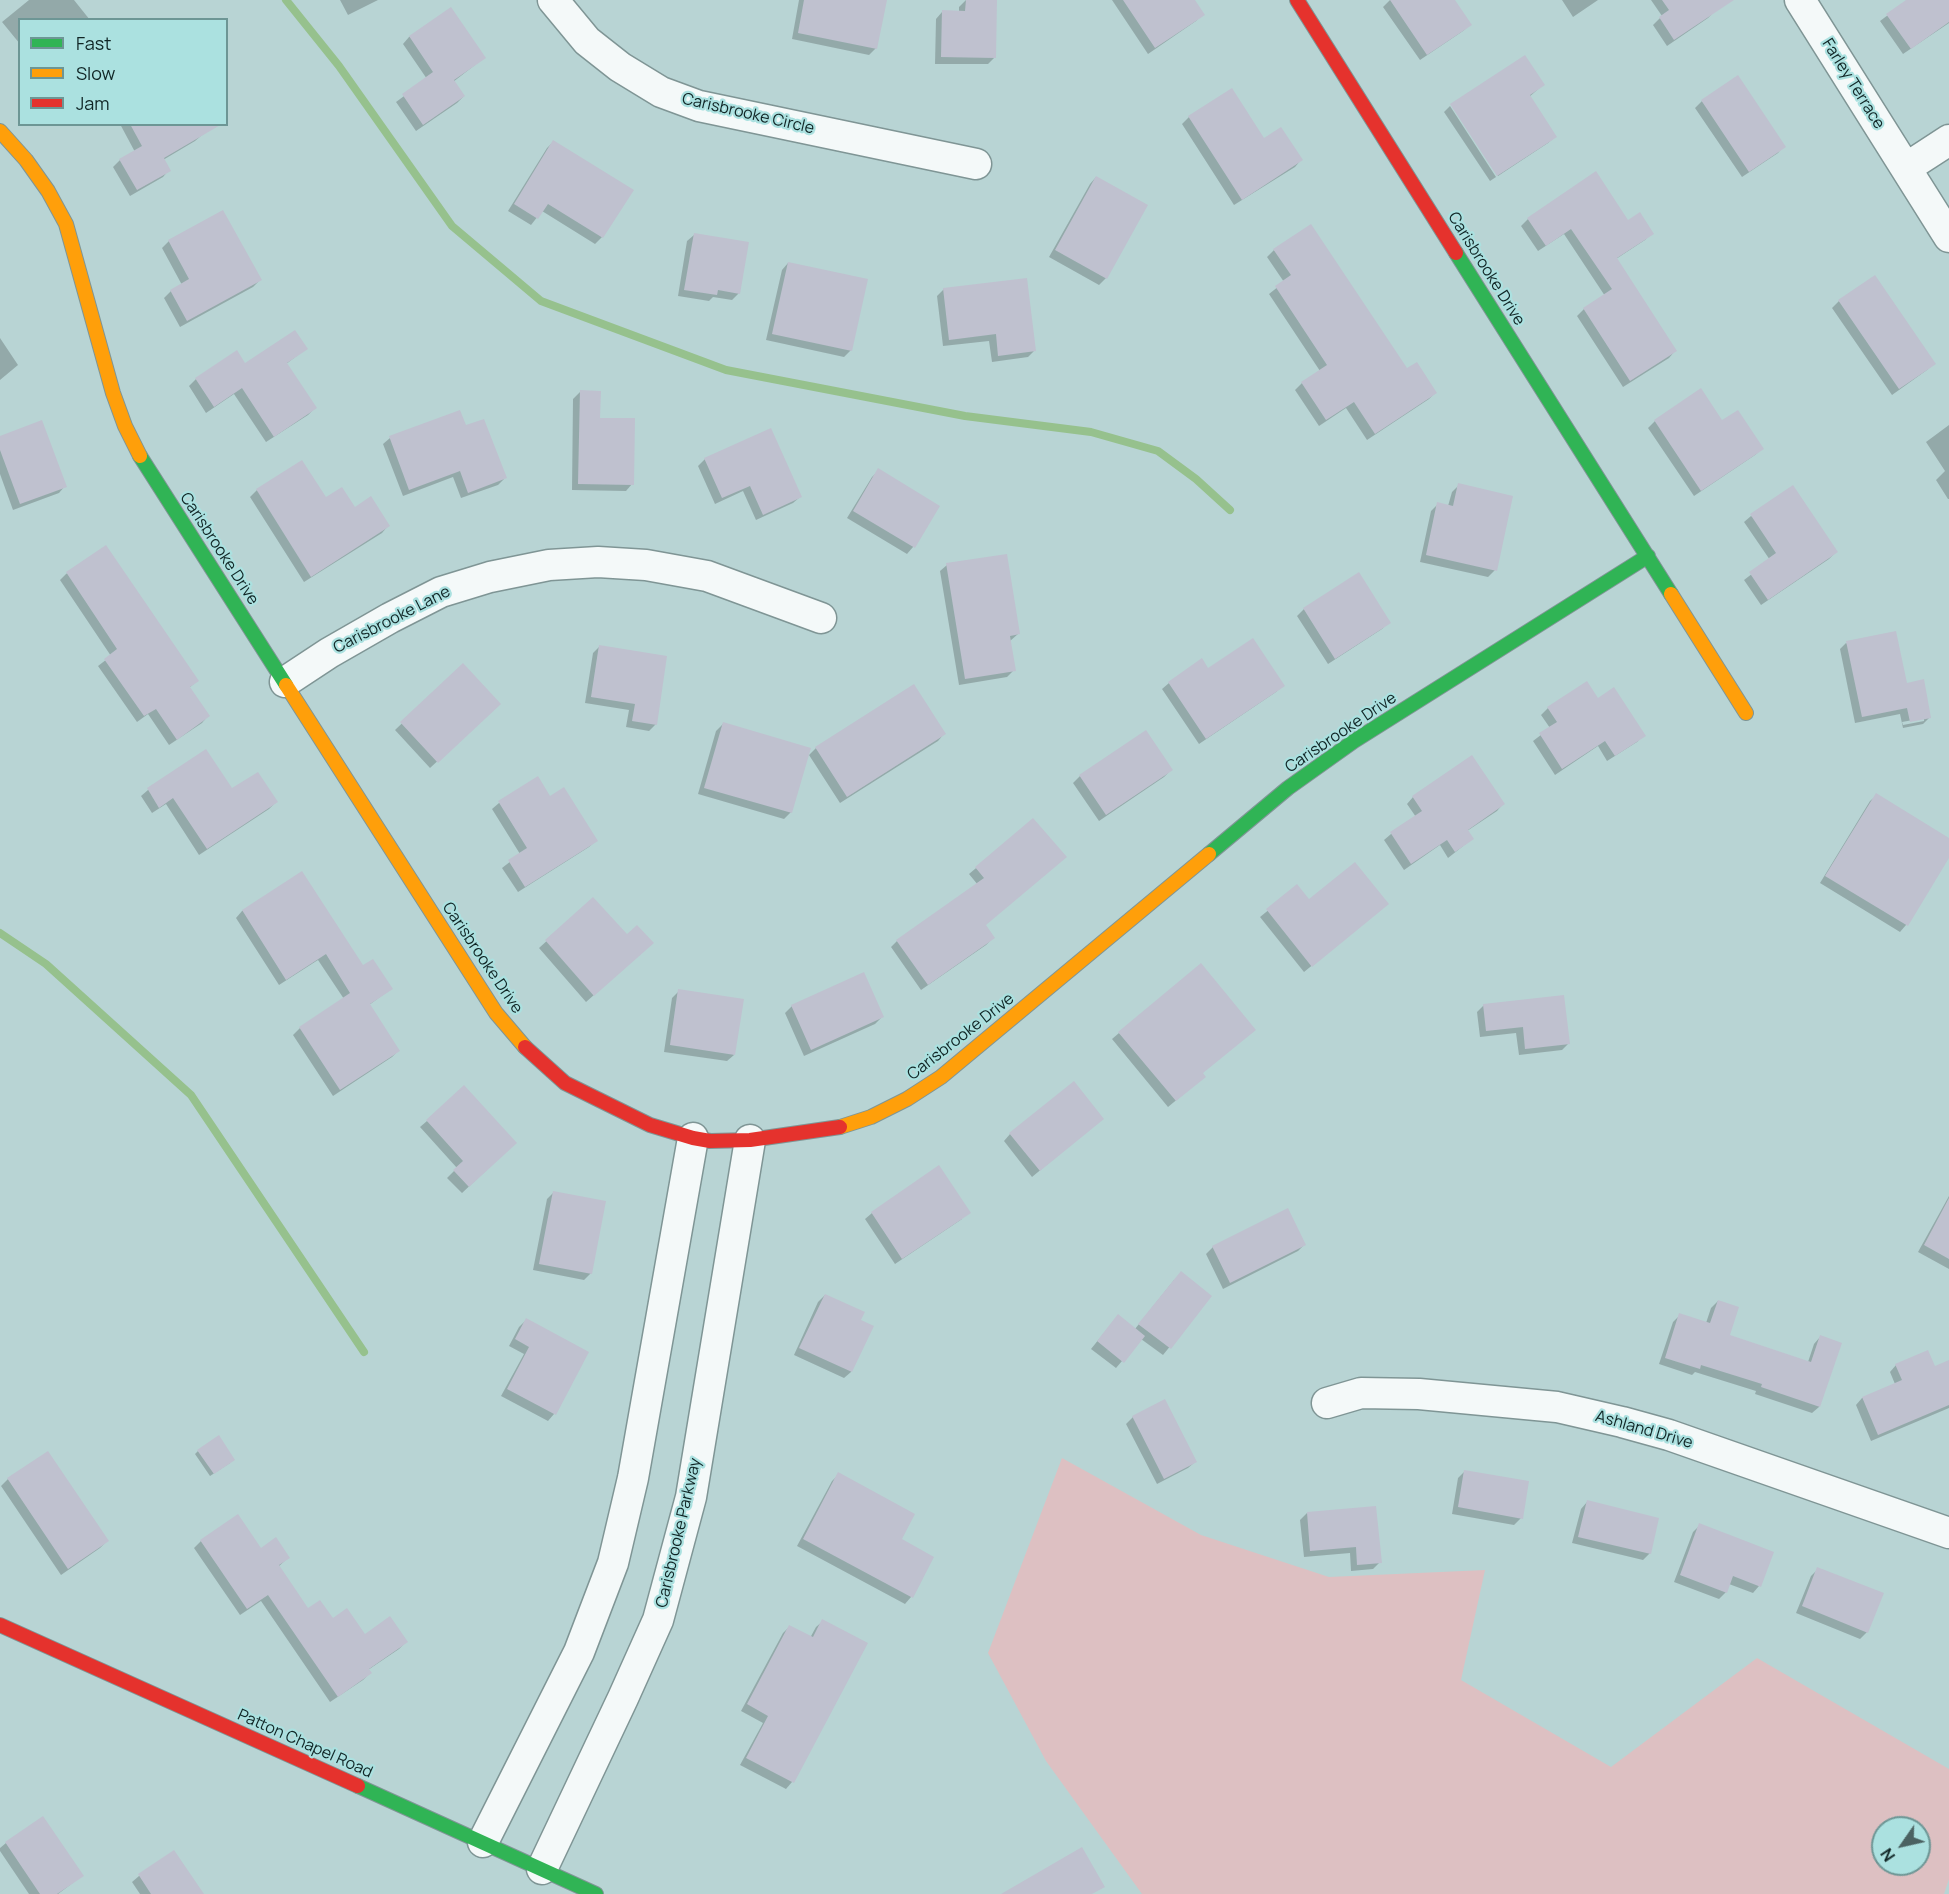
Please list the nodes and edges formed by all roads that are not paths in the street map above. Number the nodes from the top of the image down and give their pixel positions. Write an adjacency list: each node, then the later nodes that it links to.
1 (553, 0): 6 (street, Carisbrooke Circle)
2 (1297, 0): 9 (street, Carisbrooke Drive)
3 (1800, 0): 7 (street, Farley Terrace)
4 (0, 131): 11 (street, Carisbrooke Drive)
5 (1949, 140): 7 (street)
6 (976, 164)
7 (1906, 168): 8 (street, Farley Terrace)
8 (1949, 237)
9 (1648, 556): 12 (street, Carisbrooke Drive); 14 (street, Carisbrooke Drive)
10 (821, 618): 11 (street, Carisbrooke Lane)
11 (285, 682): 13 (street, Carisbrooke Drive)
12 (1746, 713)
13 (693, 1138): 14 (street, Carisbrooke Drive); 18 (street)
14 (750, 1140): 19 (street, Carisbrooke Parkway)
15 (1327, 1403): 16 (street, Ashland Drive)
16 (1949, 1533)
17 (0, 1624): 18 (street, Patton Chapel Road)
18 (483, 1842): 19 (street, Patton Chapel Road)
19 (542, 1869): 20 (street, Patton Chapel Road)
20 (596, 1894)

